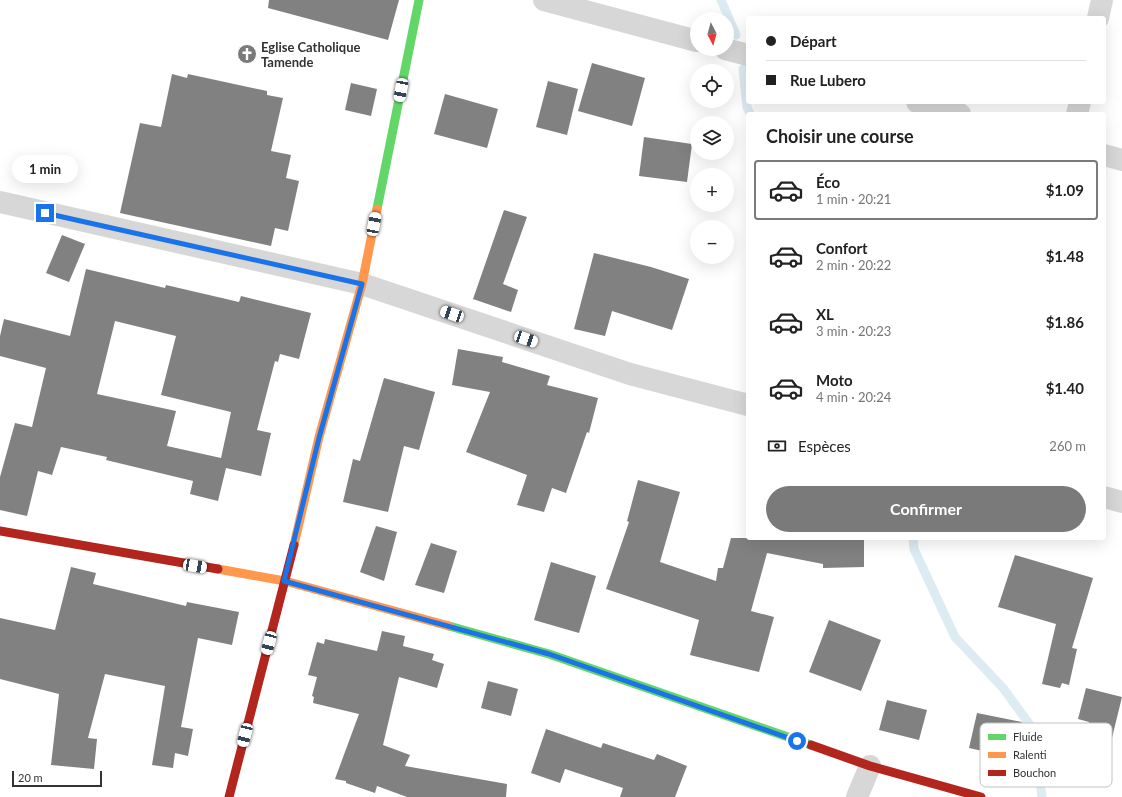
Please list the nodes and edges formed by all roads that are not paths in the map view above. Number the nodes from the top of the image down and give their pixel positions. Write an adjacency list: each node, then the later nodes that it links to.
1 (419, 0): 13 (street)
2 (544, 0): 5 (street)
3 (1102, 0): 4 (street)
4 (1098, 16)
5 (690, 39)
6 (734, 51): 7 (street)
7 (746, 54)
8 (924, 104): 9 (street)
9 (953, 112)
10 (1106, 155): 11 (street)
11 (1122, 160)
12 (0, 202): 13 (street)
13 (362, 284): 14 (street); 18 (street)
14 (746, 404)
15 (1106, 498): 16 (street)
16 (1122, 502)
17 (0, 531): 18 (street)
18 (284, 581): 19 (street); 20 (street)
19 (870, 766): 21 (street); 22 (street)
20 (229, 797)
21 (857, 797)
22 (981, 797)

